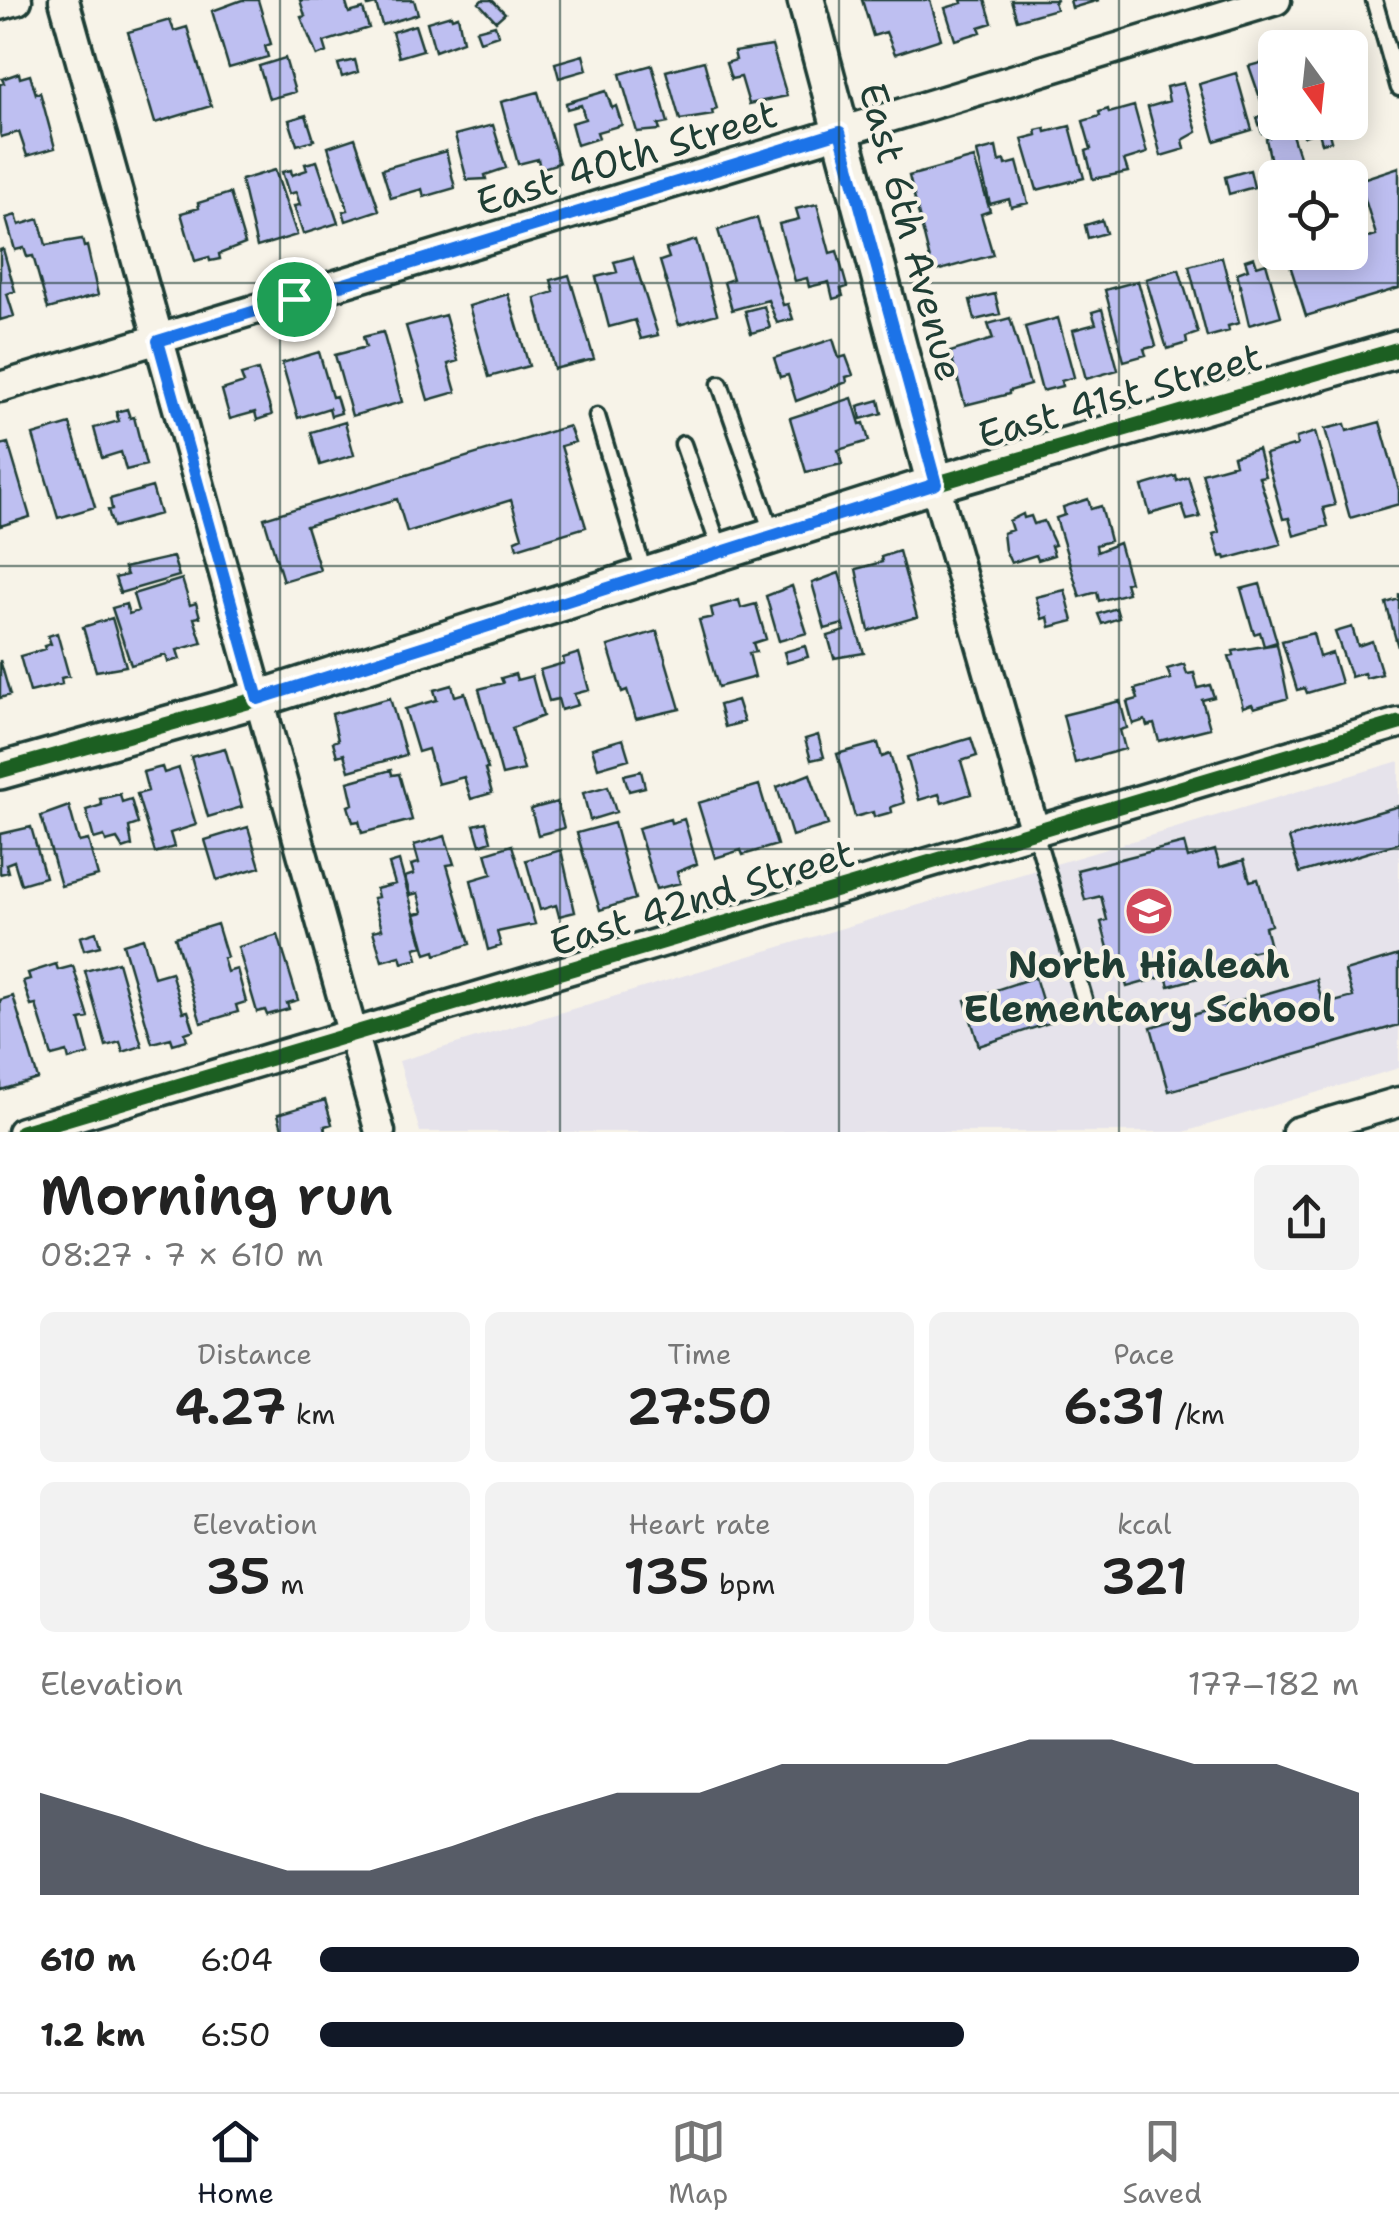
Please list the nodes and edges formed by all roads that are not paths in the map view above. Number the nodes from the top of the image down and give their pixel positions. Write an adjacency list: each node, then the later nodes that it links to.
1 (17, 0): 6 (street)
2 (64, 0): 9 (street)
3 (806, 0): 8 (street, East 6th Avenue)
4 (1276, 0): 8 (street, East 40th Street)
5 (1374, 0): 7 (lane)
6 (0, 5)
7 (1399, 88)
8 (840, 132): 9 (street, East 40th Street); 15 (street, East 6th Avenue)
9 (158, 341): 12 (street, East 40th Street); 19 (street)
10 (1399, 350): 15 (street, East 41st Street)
11 (720, 384): 16 (lane)
12 (0, 387)
13 (596, 416): 18 (lane)
14 (682, 444): 17 (lane)
15 (936, 484): 16 (street, East 41st Street); 22 (street, East 6th Avenue)
16 (773, 536): 17 (street, East 41st Street)
17 (722, 552): 18 (street, East 41st Street)
18 (646, 576): 19 (street, East 41st Street)
19 (258, 699): 21 (street, East 41st Street); 24 (street)
20 (1399, 722): 22 (street, East 42nd Street)
21 (0, 771)
22 (1035, 832): 23 (lane); 24 (street, East 42nd Street)
23 (1084, 999)
24 (352, 1036): 26 (street, East 42nd Street); 27 (street)
25 (1399, 1102): 28 (street)
26 (22, 1132)
27 (380, 1132)
28 (1297, 1132)

